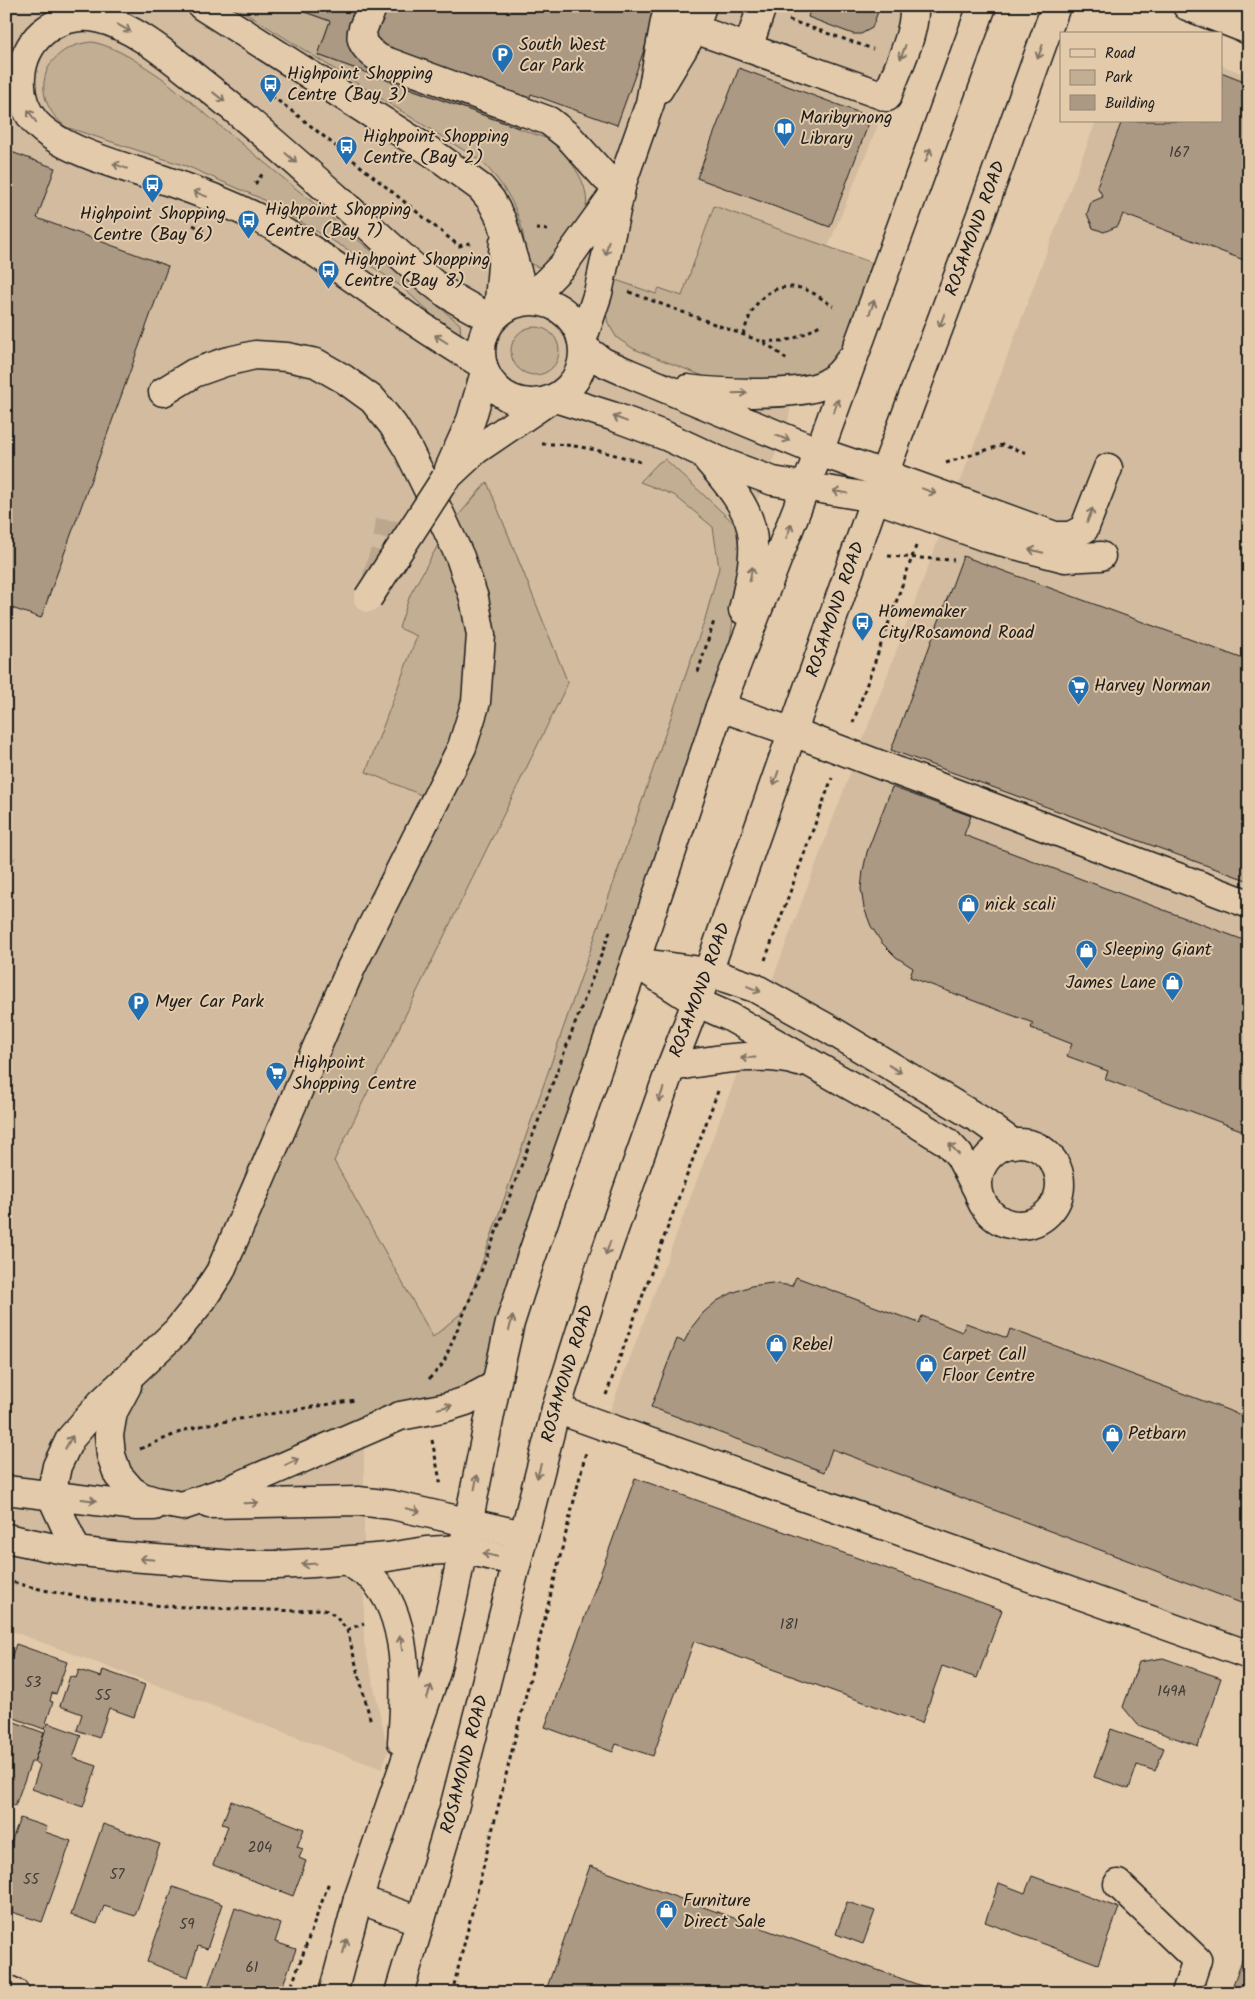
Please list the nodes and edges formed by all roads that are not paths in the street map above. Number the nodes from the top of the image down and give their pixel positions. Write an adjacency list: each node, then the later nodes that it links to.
1 (202, 6): 14 (street)
2 (914, 6): 11 (street, one-way to 11)
3 (982, 6): 18 (street, one-way to 3)
4 (1056, 6): 28 (street, ROSAMOND ROAD, one-way to 28)
5 (1186, 6): 10 (street)
6 (762, 8): 11 (street)
7 (668, 13): 9 (street); 12 (street)
8 (368, 18): 13 (street)
9 (697, 18): 11 (street); 12 (street)
10 (1249, 30)
11 (748, 48)
12 (650, 103): 13 (street)
13 (622, 183): 15 (street); 17 (street, one-way to 17)
14 (505, 234): 15 (street); 16 (street)
15 (528, 300): 16 (street); 17 (street)
16 (495, 316): 19 (street); 19 (street, one-way to 16)
17 (583, 345): 20 (street); 22 (street)
18 (856, 353): 20 (street, one-way to 18); 23 (street, one-way to 18)
19 (484, 369): 22 (street); 26 (street)
20 (657, 386): 23 (street, one-way to 23)
21 (163, 392): 41 (street)
22 (551, 399): 24 (street, one-way to 22); 26 (street)
23 (819, 452): 27 (street); 28 (street)
24 (702, 453): 27 (street); 31 (street, one-way to 24)
25 (1108, 468): 28 (street, one-way to 25)
26 (445, 479): 30 (street, bridge)
27 (806, 486): 28 (street, one-way to 27); 31 (street, one-way to 27)
28 (879, 486): 29 (street, one-way to 28); 32 (street, ROSAMOND ROAD)
29 (1101, 556)
30 (368, 598)
31 (720, 707): 32 (street); 34 (street)
32 (793, 732): 33 (street); 35 (street, ROSAMOND ROAD, one-way to 35)
33 (1249, 904)
34 (635, 962): 35 (street); 36 (street); 42 (street, one-way to 34)
35 (708, 972): 36 (street, ROSAMOND ROAD); 39 (street, one-way to 39)
36 (696, 1002): 37 (street, ROSAMOND ROAD); 38 (street)
37 (671, 1067): 38 (street, one-way to 37); 43 (street, ROSAMOND ROAD, one-way to 43)
38 (829, 1072): 40 (street, one-way to 38)
39 (1014, 1144): 40 (street); 40 (street)
40 (978, 1191)
41 (146, 1362): 45 (street, one-way to 41); 46 (street)
42 (496, 1385): 46 (street, one-way to 42); 47 (street, one-way to 42)
43 (556, 1409): 48 (street, ROSAMOND ROAD, one-way to 48); 54 (street)
44 (6, 1490): 45 (street)
45 (51, 1495): 46 (street, one-way to 46); 51 (street)
46 (182, 1506): 47 (street, one-way to 47)
47 (468, 1522): 48 (street); 50 (street)
48 (523, 1535): 53 (street, ROSAMOND ROAD)
49 (6, 1538): 51 (street)
50 (462, 1549): 52 (street); 53 (street, one-way to 50); 55 (street, one-way to 50)
51 (77, 1552): 52 (street, one-way to 51)
52 (348, 1561): 55 (street, one-way to 52)
53 (517, 1562): 58 (street, ROSAMOND ROAD)
54 (1249, 1656)
55 (399, 1778): 57 (street)
56 (1118, 1884): 63 (street)
57 (358, 1900): 58 (street); 61 (street, one-way to 57)
58 (420, 1921): 62 (street, ROSAMOND ROAD)
59 (6, 1990): 60 (street)
60 (15, 1993)
61 (333, 1993)
62 (398, 1993)
63 (1186, 1993)

